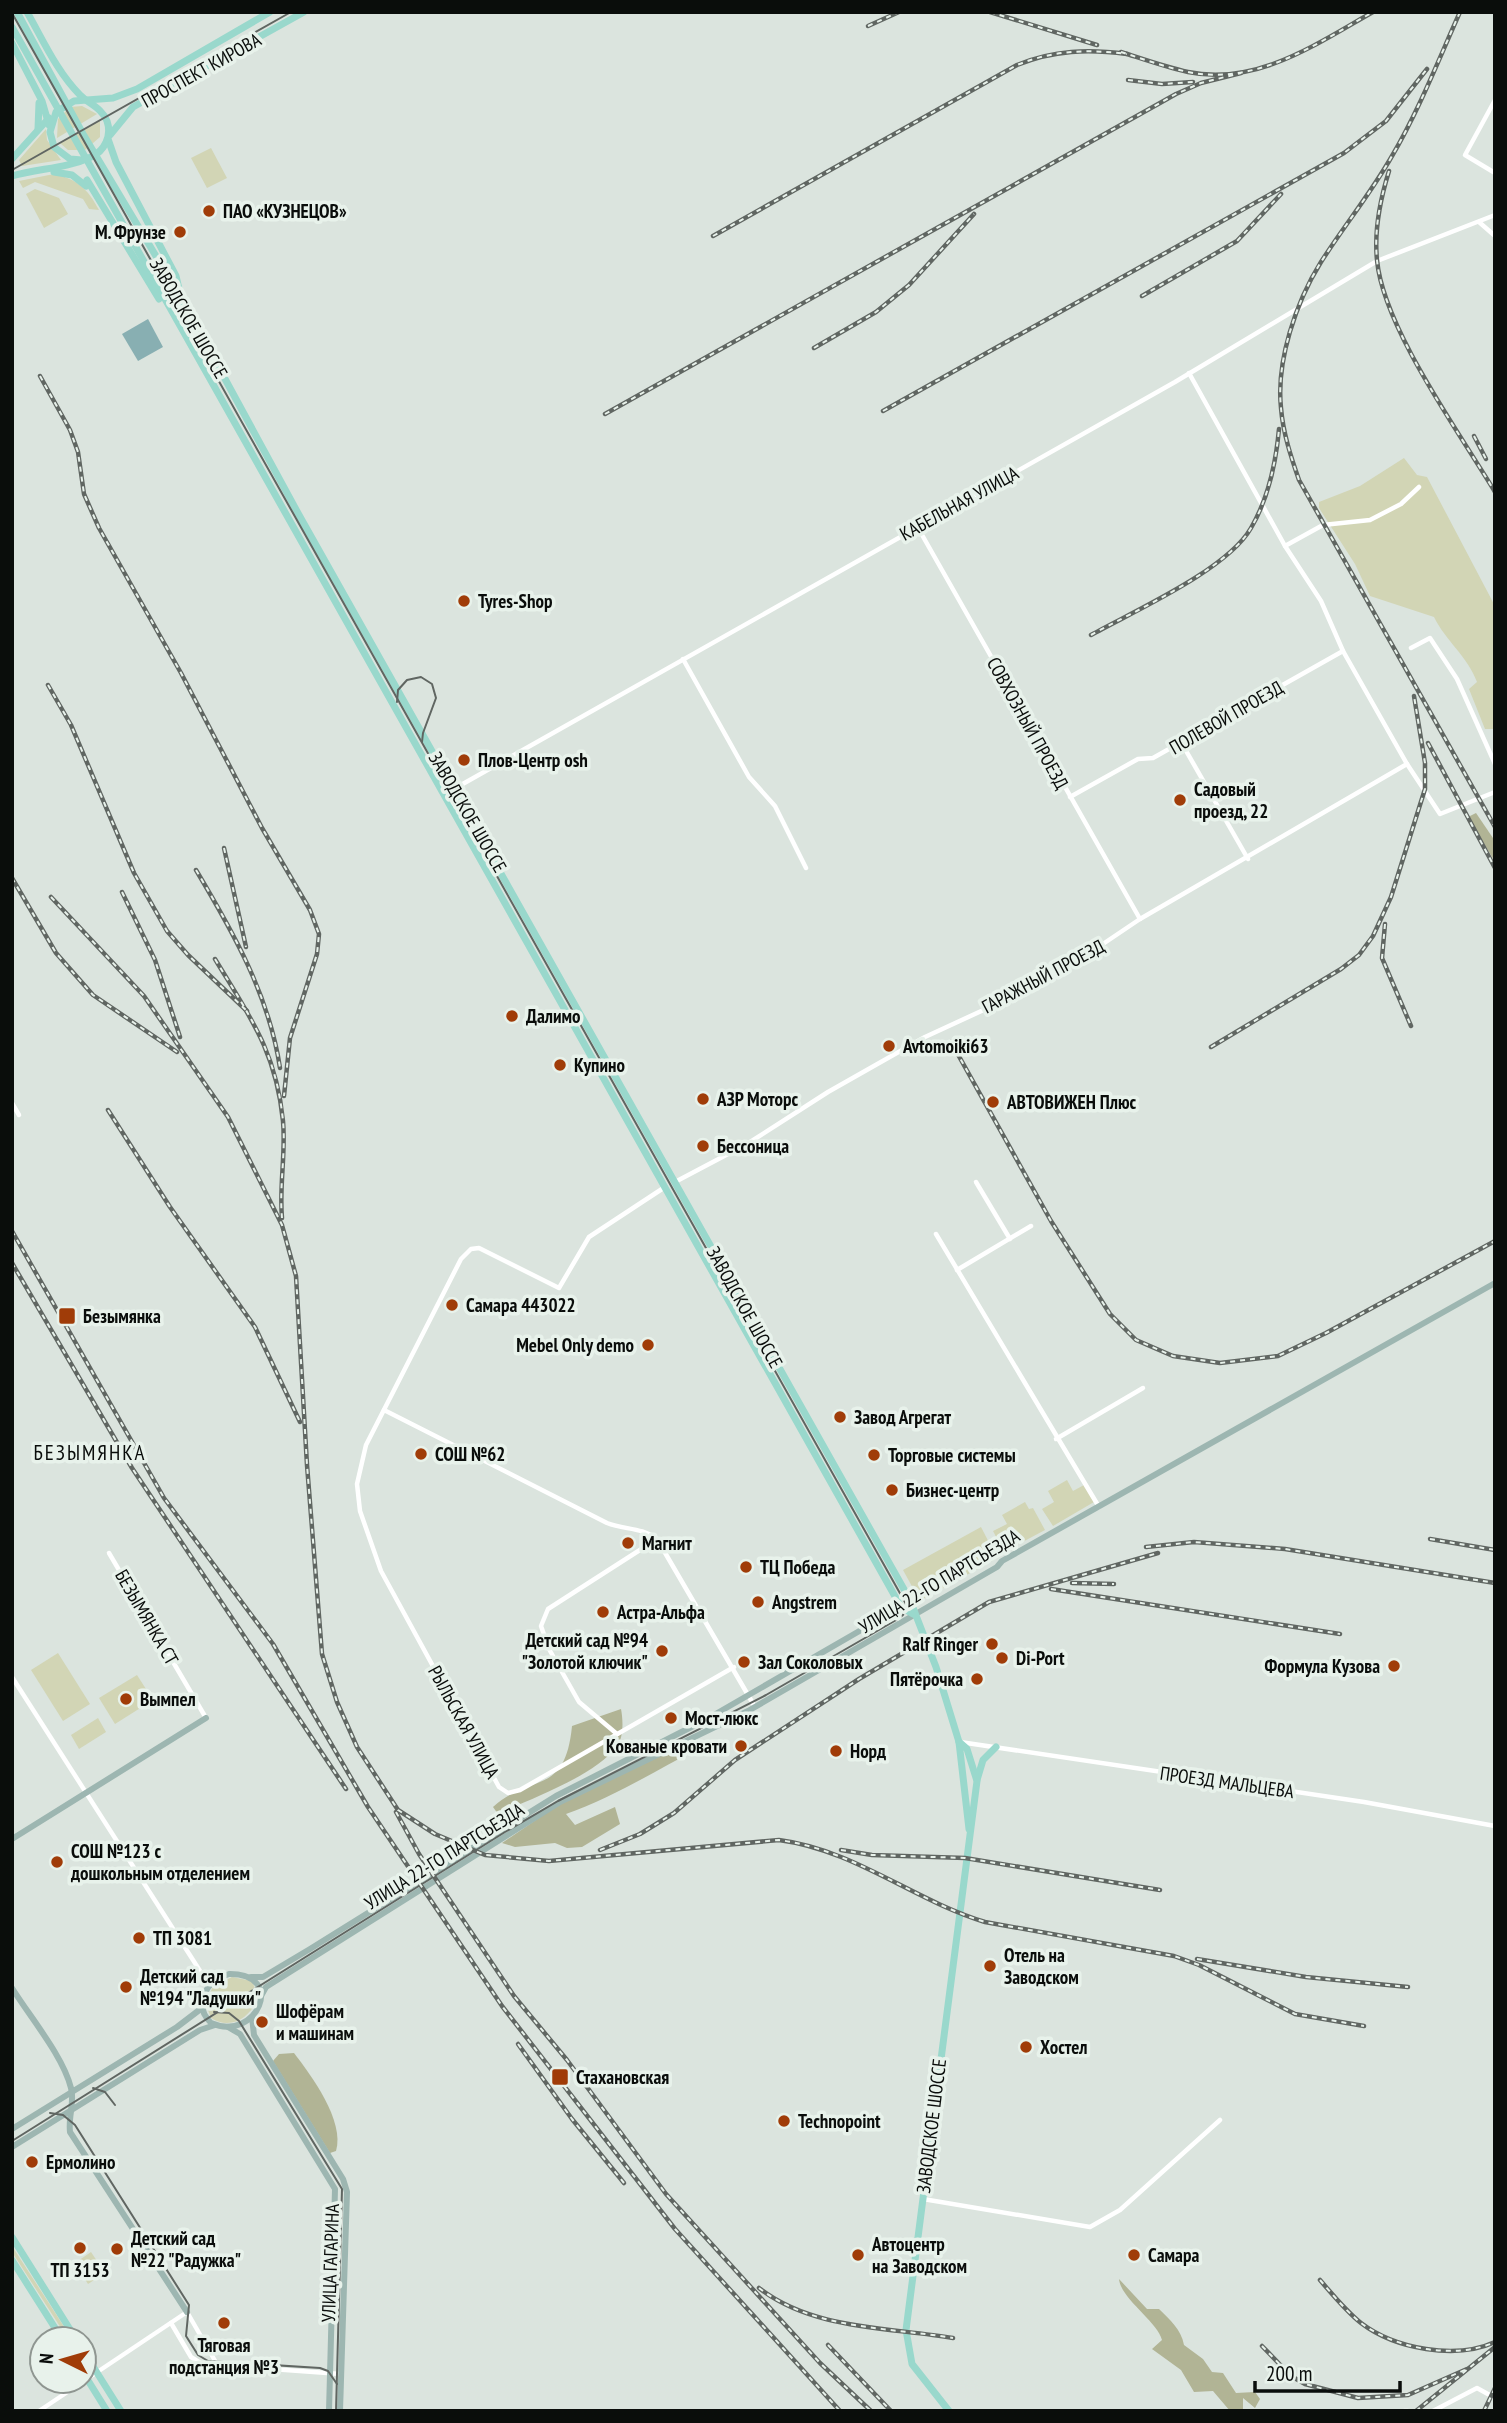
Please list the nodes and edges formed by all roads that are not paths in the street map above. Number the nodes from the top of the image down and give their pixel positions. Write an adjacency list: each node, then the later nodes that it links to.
1 (17, 12): 28 (main road, ЗАВОДСКОЕ ШОССЕ)
2 (27, 12): 11 (main road)
3 (270, 12): 6 (main road, ПРОСПЕКТ КИРОВА)
4 (304, 12): 8 (main road, ПРОСПЕКТ КИРОВА)
5 (12, 27): 29 (main road, ЗАВОДСКОЕ ШОССЕ)
6 (223, 41): 8 (main road); 11 (main road, ПРОСПЕКТ КИРОВА)
7 (12, 43): 9 (main road)
8 (229, 54): 16 (main road, ПРОСПЕКТ КИРОВА)
9 (36, 89): 13 (main road); 14 (main road)
10 (1495, 100): 22 (street)
11 (87, 102): 12 (main road); 16 (main road)
12 (56, 112): 13 (main road); 15 (main road)
13 (48, 119): 14 (main road); 15 (main road)
14 (38, 130): 18 (main road)
15 (50, 132): 17 (main road)
16 (107, 139): 19 (main road); 28 (main road)
17 (58, 151): 19 (main road); 20 (main road)
18 (12, 159)
19 (82, 160): 20 (main road)
20 (70, 165): 21 (main road); 24 (main road)
21 (46, 171): 23 (main road); 24 (main road)
22 (1495, 173)
23 (12, 176)
24 (85, 181): 29 (main road)
25 (1495, 215): 26 (street, КАБЕЛЬНАЯ УЛИЦА)
26 (1479, 222): 27 (street); 30 (street, КАБЕЛЬНАЯ УЛИЦА)
27 (1495, 236)
28 (181, 298): 31 (main road, ЗАВОДСКОЕ ШОССЕ)
29 (167, 307): 32 (main road, ЗАВОДСКОЕ ШОССЕ)
30 (1189, 373): 34 (street, КАБЕЛЬНАЯ УЛИЦА); 35 (street)
31 (229, 388): 32 (main road); 36 (main road, ЗАВОДСКОЕ ШОССЕ)
32 (220, 394): 37 (main road, ЗАВОДСКОЕ ШОССЕ)
33 (1419, 487): 35 (street)
34 (917, 526): 40 (street, КАБЕЛЬНАЯ УЛИЦА); 47 (street, СОВХОЗНЫЙ ПРОЕЗД)
35 (1285, 546): 39 (street)
36 (371, 641): 37 (main road); 44 (main road, ЗАВОДСКОЕ ШОССЕ)
37 (362, 647): 46 (main road, ЗАВОДСКОЕ ШОССЕ)
38 (1411, 648): 43 (street)
39 (1343, 651): 41 (street, ПОЛЕВОЙ ПРОЕЗД); 42 (street)
40 (683, 659): 44 (street, КАБЕЛЬНАЯ УЛИЦА); 49 (street)
41 (1181, 742): 47 (street, ПОЛЕВОЙ ПРОЕЗД); 48 (street)
42 (1407, 764): 45 (street); 48 (street, ГАРАЖНЫЙ ПРОЕЗД)
43 (1495, 764)
44 (454, 788): 46 (street, КАБЕЛЬНАЯ УЛИЦА); 53 (main road, ЗАВОДСКОЕ ШОССЕ)
45 (1495, 792)
46 (445, 794): 55 (main road, ЗАВОДСКОЕ ШОССЕ)
47 (1070, 797): 50 (street, СОВХОЗНЫЙ ПРОЕЗД)
48 (1248, 859): 50 (street, ГАРАЖНЫЙ ПРОЕЗД)
49 (806, 868)
50 (1140, 919): 53 (street, ГАРАЖНЫЙ ПРОЕЗД)
51 (12, 1102): 52 (street)
52 (19, 1115)
53 (675, 1182): 55 (main road); 62 (main road, ЗАВОДСКОЕ ШОССЕ)
54 (976, 1182): 58 (street)
55 (667, 1186): 63 (main road, ЗАВОДСКОЕ ШОССЕ); 64 (street, РЫЛЬСКАЯ УЛИЦА)
56 (1031, 1226): 58 (street)
57 (936, 1234): 59 (street)
58 (1010, 1239): 59 (street)
59 (957, 1270): 65 (street)
60 (1495, 1283): 66 (main road, УЛИЦА 22-ГО ПАРТСЪЕЗДА)
61 (1143, 1388): 65 (street)
62 (797, 1399): 63 (main road); 70 (main road, ЗАВОДСКОЕ ШОССЕ)
63 (788, 1404): 69 (main road, ЗАВОДСКОЕ ШОССЕ)
64 (384, 1410): 67 (street); 76 (street, РЫЛЬСКАЯ УЛИЦА)
65 (1056, 1439): 66 (street)
66 (1099, 1507): 70 (main road, УЛИЦА 22-ГО ПАРТСЪЕЗДА)
67 (657, 1539): 71 (street); 76 (street)
68 (109, 1553): 75 (street, БЕЗЫМЯНКА СТ)
69 (901, 1607): 70 (main road); 73 (main road, УЛИЦА 22-ГО ПАРТСЪЕЗДА)
70 (913, 1614): 74 (main road, УЛИЦА 22-ГО ПАРТСЪЕЗДА); 77 (main road, ЗАВОДСКОЕ ШОССЕ)
71 (734, 1667): 73 (street); 76 (street, РЫЛЬСКАЯ УЛИЦА)
72 (12, 1678): 80 (street)
73 (748, 1694): 74 (street); 81 (main road, УЛИЦА 22-ГО ПАРТСЪЕЗДА)
74 (755, 1707): 81 (main road, УЛИЦА 22-ГО ПАРТСЪЕЗДА)
75 (206, 1718): 80 (main road)
76 (617, 1734)
77 (959, 1742): 78 (street, ПРОЕЗД МАЛЬЦЕВА); 79 (main road, ЗАВОДСКОЕ ШОССЕ); 83 (main road, ЗАВОДСКОЕ ШОССЕ)
78 (996, 1747): 79 (main road); 82 (street, ПРОЕЗД МАЛЬЦЕВА)
79 (977, 1780): 83 (main road, ЗАВОДСКОЕ ШОССЕ)
80 (86, 1794): 84 (main road); 86 (street)
81 (558, 1799): 85 (main road, УЛИЦА 22-ГО ПАРТСЪЕЗДА); 88 (main road, УЛИЦА 22-ГО ПАРТСЪЕЗДА)
82 (1495, 1826)
83 (969, 1829): 98 (main road, ЗАВОДСКОЕ ШОССЕ)
84 (12, 1839)
85 (251, 1977): 86 (main road); 88 (main road)
86 (209, 1985): 89 (main road)
87 (12, 1988): 93 (main road)
88 (261, 1996): 90 (main road)
89 (202, 2008): 91 (main road); 93 (main road)
90 (252, 2017): 92 (main road); 108 (main road, УЛИЦА ГАГАРИНА)
91 (215, 2025): 92 (main road); 94 (main road)
92 (228, 2027): 107 (main road, УЛИЦА ГАГАРИНА)
93 (73, 2092): 94 (main road); 96 (main road)
94 (69, 2111): 97 (main road); 101 (main road)
95 (1220, 2120): 98 (street)
96 (12, 2129)
97 (12, 2147)
98 (922, 2199): 118 (main road, ЗАВОДСКОЕ ШОССЕ)
99 (12, 2237): 104 (main road)
100 (12, 2260): 103 (main road)
101 (187, 2312): 102 (street); 105 (street)
102 (171, 2323): 105 (street); 106 (street)
103 (53, 2325)
104 (67, 2325)
105 (218, 2366): 107 (street)
106 (98, 2372)
107 (330, 2373): 108 (street); 116 (main road, УЛИЦА ГАГАРИНА)
108 (342, 2374): 117 (main road, УЛИЦА ГАГАРИНА)
109 (98, 2375): 115 (main road)
110 (61, 2395): 113 (street)
111 (97, 2395): 114 (main road)
112 (1495, 2398): 119 (street)
113 (39, 2411)
114 (107, 2411)
115 (121, 2411)
116 (328, 2411)
117 (340, 2411)
118 (948, 2411)
119 (1433, 2411)

